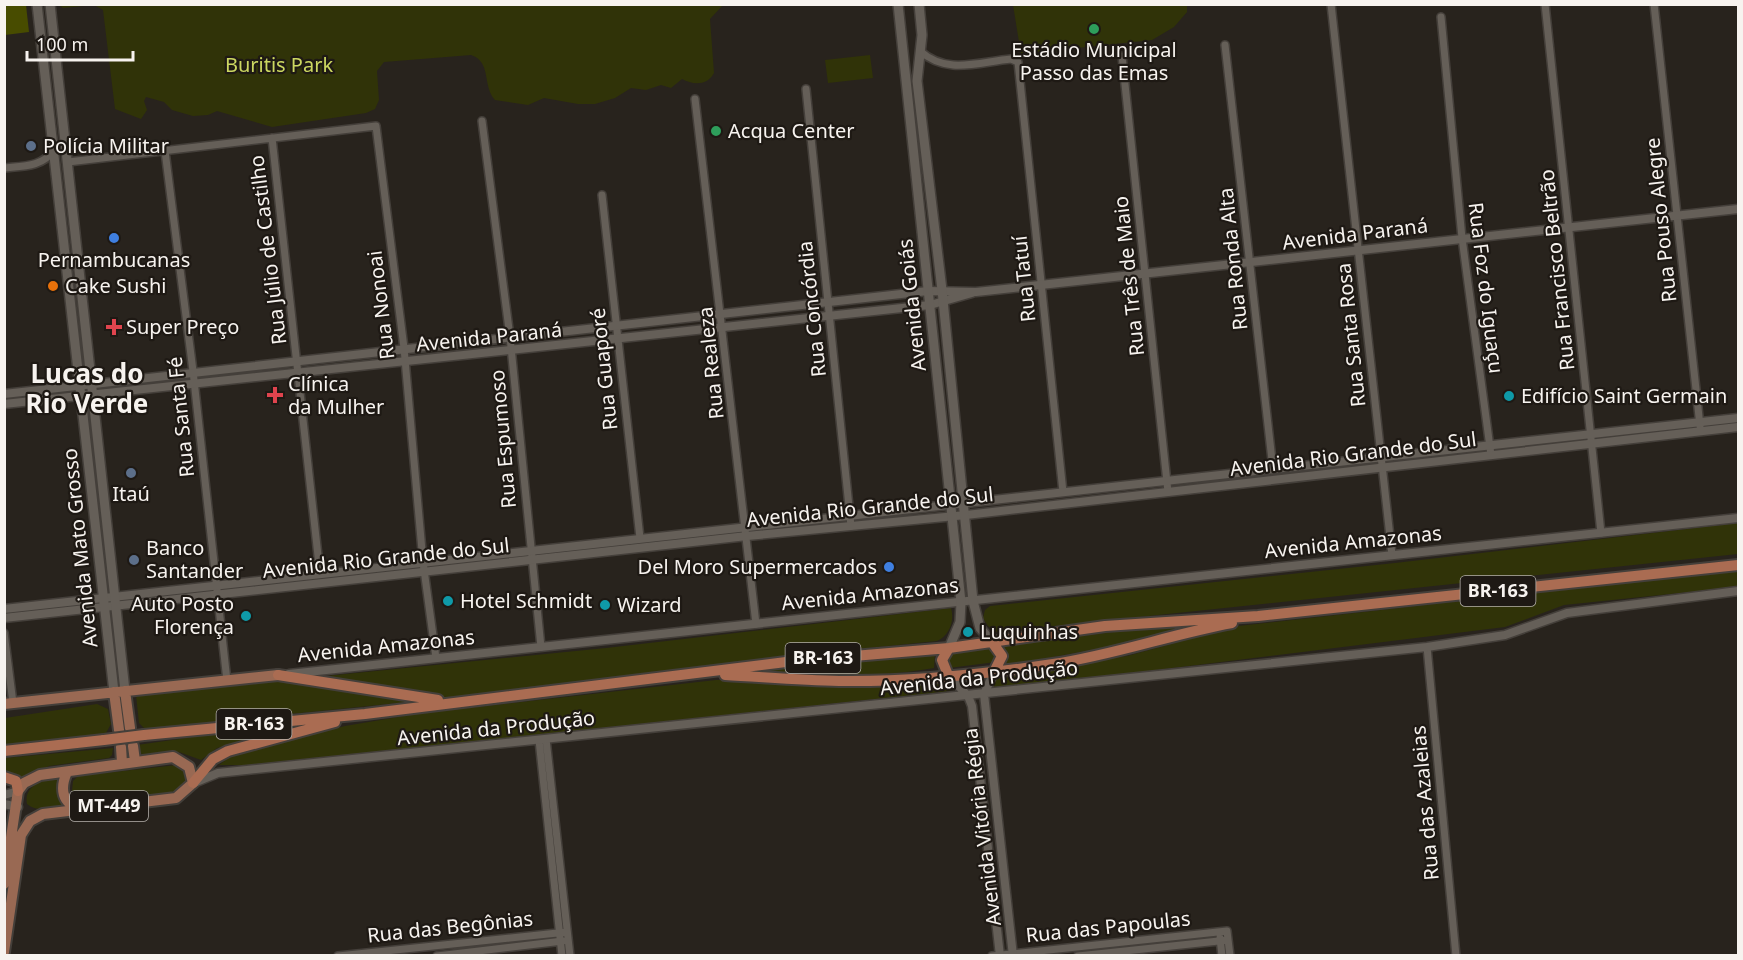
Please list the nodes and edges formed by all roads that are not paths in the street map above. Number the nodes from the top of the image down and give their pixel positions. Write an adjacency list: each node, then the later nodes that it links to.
1 (37, 4): 17 (main road, Avenida Mato Grosso)
2 (50, 4): 19 (main road, Avenida Mato Grosso)
3 (898, 4): 10 (main road, Avenida Goiás)
4 (919, 4): 11 (main road, Avenida Goiás)
5 (1331, 4): 26 (street, Rua Santa Rosa)
6 (1545, 4): 24 (street, Rua Francisco Beltrão)
7 (1654, 4): 23 (street, Rua Pouso Alegre)
8 (1441, 17): 25 (street, Rua Foz do Iguaçu)
9 (1225, 45): 27 (street, Rua Ronda Alta)
10 (901, 48): 11 (main road); 31 (main road, Avenida Goiás)
11 (920, 51): 29 (street, Rua Tatuí); 30 (main road, Avenida Goiás)
12 (1122, 56): 28 (street, Rua Três de Maio)
13 (806, 89): 33 (street, Rua Concórdia)
14 (695, 99): 36 (street, Rua Realeza)
15 (482, 121): 40 (street, Rua Espumoso)
16 (272, 138): 18 (street); 42 (street, Rua Nonoai); 44 (street, Rua Júlio de Castilho)
17 (54, 150): 20 (street); 49 (main road, Avenida Mato Grosso)
18 (165, 151): 19 (street); 46 (street, Rua Santa Fé)
19 (68, 162): 48 (main road, Avenida Mato Grosso)
20 (4, 168)
21 (602, 195): 38 (street, Rua Guaporé)
22 (1738, 209): 23 (street, Avenida Paraná)
23 (1678, 216): 24 (street, Avenida Paraná); 56 (street, Rua Pouso Alegre)
24 (1569, 226): 25 (street, Avenida Paraná); 59 (street, Rua Francisco Beltrão)
25 (1462, 238): 26 (street, Avenida Paraná); 60 (street, Rua Foz do Iguaçu)
26 (1358, 250): 27 (street, Avenida Paraná); 61 (street, Rua Santa Rosa)
27 (1250, 262): 28 (street, Avenida Paraná); 63 (street, Rua Ronda Alta)
28 (1145, 274): 29 (street, Avenida Paraná); 64 (street, Rua Três de Maio)
29 (1041, 285): 32 (street, Avenida Paraná); 65 (street, Rua Tatuí)
30 (942, 290): 31 (street, Avenida Paraná); 32 (street, Avenida Paraná); 34 (main road, Avenida Goiás)
31 (928, 291): 33 (street, Avenida Paraná); 35 (main road, Avenida Goiás)
32 (976, 292): 34 (street, Avenida Paraná)
33 (827, 302): 36 (street, Avenida Paraná); 37 (street, Rua Concórdia)
34 (943, 304): 35 (street, Avenida Paraná); 67 (main road, Avenida Goiás)
35 (930, 306): 37 (street, Avenida Paraná); 68 (main road, Avenida Goiás)
36 (722, 314): 38 (street, Avenida Paraná); 39 (street, Rua Realeza)
37 (829, 316): 39 (street, Avenida Paraná); 72 (street, Rua Concórdia)
38 (615, 325): 40 (street, Avenida Paraná); 41 (street, Rua Guaporé)
39 (723, 328): 41 (street, Avenida Paraná); 73 (street, Rua Realeza)
40 (510, 337): 42 (street, Avenida Paraná); 43 (street, Rua Espumoso)
41 (616, 340): 43 (street, Avenida Paraná); 75 (street, Rua Guaporé)
42 (404, 348): 44 (street, Avenida Paraná); 45 (street, Rua Nonoai)
43 (511, 351): 45 (street, Avenida Paraná); 76 (street, Rua Espumoso)
44 (298, 360): 46 (street, Avenida Paraná); 47 (street, Rua Júlio de Castilho)
45 (405, 362): 47 (street, Avenida Paraná); 79 (street, Rua Nonoai)
46 (193, 371): 48 (street, Avenida Paraná); 50 (street, Rua Santa Fé)
47 (299, 374): 50 (street, Avenida Paraná); 80 (street, Rua Júlio de Castilho)
48 (92, 382): 49 (street, Avenida Paraná); 52 (main road, Avenida Mato Grosso)
49 (79, 384): 51 (street, Avenida Paraná); 53 (main road, Avenida Mato Grosso)
50 (194, 385): 52 (street, Avenida Paraná); 81 (street, Rua Santa Fé)
51 (4, 394)
52 (93, 396): 53 (street, Avenida Paraná); 83 (main road, Avenida Mato Grosso)
53 (81, 398): 54 (street, Avenida Paraná); 85 (main road, Avenida Mato Grosso)
54 (4, 404)
55 (1738, 418): 56 (street, Avenida Rio Grande do Sul)
56 (1699, 422): 58 (street, Rua Pouso Alegre); 59 (street, Avenida Rio Grande do Sul)
57 (1738, 427): 58 (street, Avenida Rio Grande do Sul)
58 (1700, 432): 59 (street, Avenida Rio Grande do Sul)
59 (1591, 439): 60 (street, Avenida Rio Grande do Sul); 74 (street, Rua Francisco Beltrão)
60 (1490, 450): 61 (street, Avenida Rio Grande do Sul); 62 (street, Avenida Rio Grande do Sul)
61 (1381, 458): 62 (street, Rua Santa Rosa); 63 (street, Avenida Rio Grande do Sul)
62 (1382, 467): 66 (street, Avenida Rio Grande do Sul); 77 (street, Rua Santa Rosa)
63 (1272, 469): 64 (street, Avenida Rio Grande do Sul)
64 (1167, 481): 65 (street, Avenida Rio Grande do Sul); 66 (street, Rua Três de Maio)
65 (1063, 492): 67 (street, Avenida Rio Grande do Sul)
66 (1168, 492): 69 (street, Avenida Rio Grande do Sul)
67 (965, 502): 68 (street, Avenida Rio Grande do Sul); 69 (main road, Avenida Goiás)
68 (952, 503): 70 (main road, Avenida Goiás); 72 (street, Avenida Rio Grande do Sul)
69 (966, 515): 70 (street, Avenida Rio Grande do Sul); 84 (main road, Avenida Goiás)
70 (953, 516): 72 (street, Avenida Rio Grande do Sul); 86 (main road, Avenida Goiás)
71 (1738, 518): 74 (street, Avenida Amazonas)
72 (850, 521): 73 (street, Avenida Rio Grande do Sul)
73 (747, 532): 75 (street, Avenida Rio Grande do Sul); 76 (street, Avenida Rio Grande do Sul); 90 (street, Rua Realeza)
74 (1601, 533): 77 (street, Avenida Amazonas)
75 (640, 538): 76 (street, Avenida Rio Grande do Sul)
76 (531, 555): 79 (street, Avenida Rio Grande do Sul); 93 (street, Rua Espumoso)
77 (1392, 555): 84 (street, Avenida Amazonas)
78 (1738, 565): 88 (highway, BR-163)
79 (424, 566): 80 (street, Avenida Rio Grande do Sul); 81 (street, Avenida Rio Grande do Sul); 96 (street, Rua Nonoai)
80 (320, 574): 81 (street, Avenida Rio Grande do Sul)
81 (216, 589): 83 (street, Avenida Rio Grande do Sul); 101 (street, Rua Santa Fé)
82 (1738, 591): 94 (street, Avenida da Produção)
83 (115, 600): 85 (street, Avenida Rio Grande do Sul); 102 (main road, Avenida Mato Grosso)
84 (973, 601): 86 (street, Avenida Amazonas); 92 (main road, Avenida Goiás)
85 (104, 602): 87 (street, Avenida Rio Grande do Sul); 89 (street, Avenida Rio Grande do Sul); 102 (main road, Avenida Mato Grosso)
86 (961, 602): 90 (street, Avenida Amazonas); 95 (main road, Avenida Goiás)
87 (4, 609)
88 (1258, 616): 92 (highway, BR-163); 97 (highway, BR-163)
89 (4, 618)
90 (756, 624): 93 (street, Avenida Amazonas)
91 (4, 633): 106 (street)
92 (992, 642): 95 (highway, BR-163); 97 (highway)
93 (542, 647): 96 (street, Avenida Amazonas)
94 (1427, 647): 103 (street, Avenida da Produção); 147 (street, Rua das Azaleias)
95 (949, 648): 98 (highway, BR-163); 100 (highway)
96 (436, 658): 99 (street, Avenida Amazonas)
97 (995, 670): 100 (highway, BR-163); 103 (street)
98 (698, 673): 100 (highway, BR-163); 105 (highway, BR-163)
99 (278, 675): 101 (main road, Avenida Amazonas); 105 (highway)
100 (948, 675): 104 (street)
101 (227, 681): 102 (main road, Avenida Amazonas)
102 (120, 691): 106 (main road, Avenida Amazonas); 108 (main road, Avenida Mato Grosso); 109 (main road, Avenida Mato Grosso)
103 (984, 694): 104 (street, Avenida da Produção); 137 (street, Avenida Vitória Régia)
104 (968, 696): 110 (street, Avenida da Produção); 138 (street, Avenida Vitória Régia)
105 (450, 702): 107 (highway, BR-163)
106 (9, 703)
107 (365, 714): 113 (highway, BR-163, bridge); 117 (highway)
108 (130, 728)
109 (119, 730)
110 (543, 740): 119 (street, Avenida da Produção); 129 (street)
111 (133, 746): 114 (main road)
112 (121, 747): 115 (main road)
113 (4, 751)
114 (135, 761): 115 (main road, MT-449); 116 (main road, MT-449)
115 (122, 763): 118 (main road, MT-449)
116 (186, 763): 117 (street, Avenida da Produção); 121 (main road)
117 (206, 768): 119 (street, Avenida da Produção); 121 (highway)
118 (67, 772): 122 (main road, MT-449); 126 (main road)
119 (218, 773): 121 (street, Avenida da Produção)
120 (4, 777): 122 (highway)
121 (193, 783): 126 (main road, MT-449)
122 (18, 791): 123 (street); 125 (main road)
123 (4, 795)
124 (4, 804): 125 (street)
125 (18, 807): 127 (main road); 128 (main road)
126 (85, 809): 127 (main road, MT-449)
127 (43, 814): 133 (main road, MT-449)
128 (4, 884)
129 (563, 932): 131 (street, Rua das Begônias); 132 (street)
130 (1224, 936): 137 (street, Rua das Papoulas); 144 (street, Rua das Papoulas); 145 (street); 146 (street)
131 (477, 941): 135 (street, Rua das Begônias); 136 (street)
132 (564, 941): 136 (street, Rua das Begônias); 141 (street); 142 (street)
133 (4, 952)
134 (385, 953): 135 (street, Rua das Begônias); 139 (street, Rua das Begônias)
135 (394, 953)
136 (479, 953): 140 (street, Rua das Begônias)
137 (1013, 954): 138 (street, Rua das Papoulas)
138 (1000, 955): 143 (street, Rua das Papoulas)
139 (338, 956)
140 (437, 956)
141 (562, 956)
142 (570, 956)
143 (992, 956)
144 (1078, 956)
145 (1222, 956)
146 (1230, 956)
147 (1456, 956)

